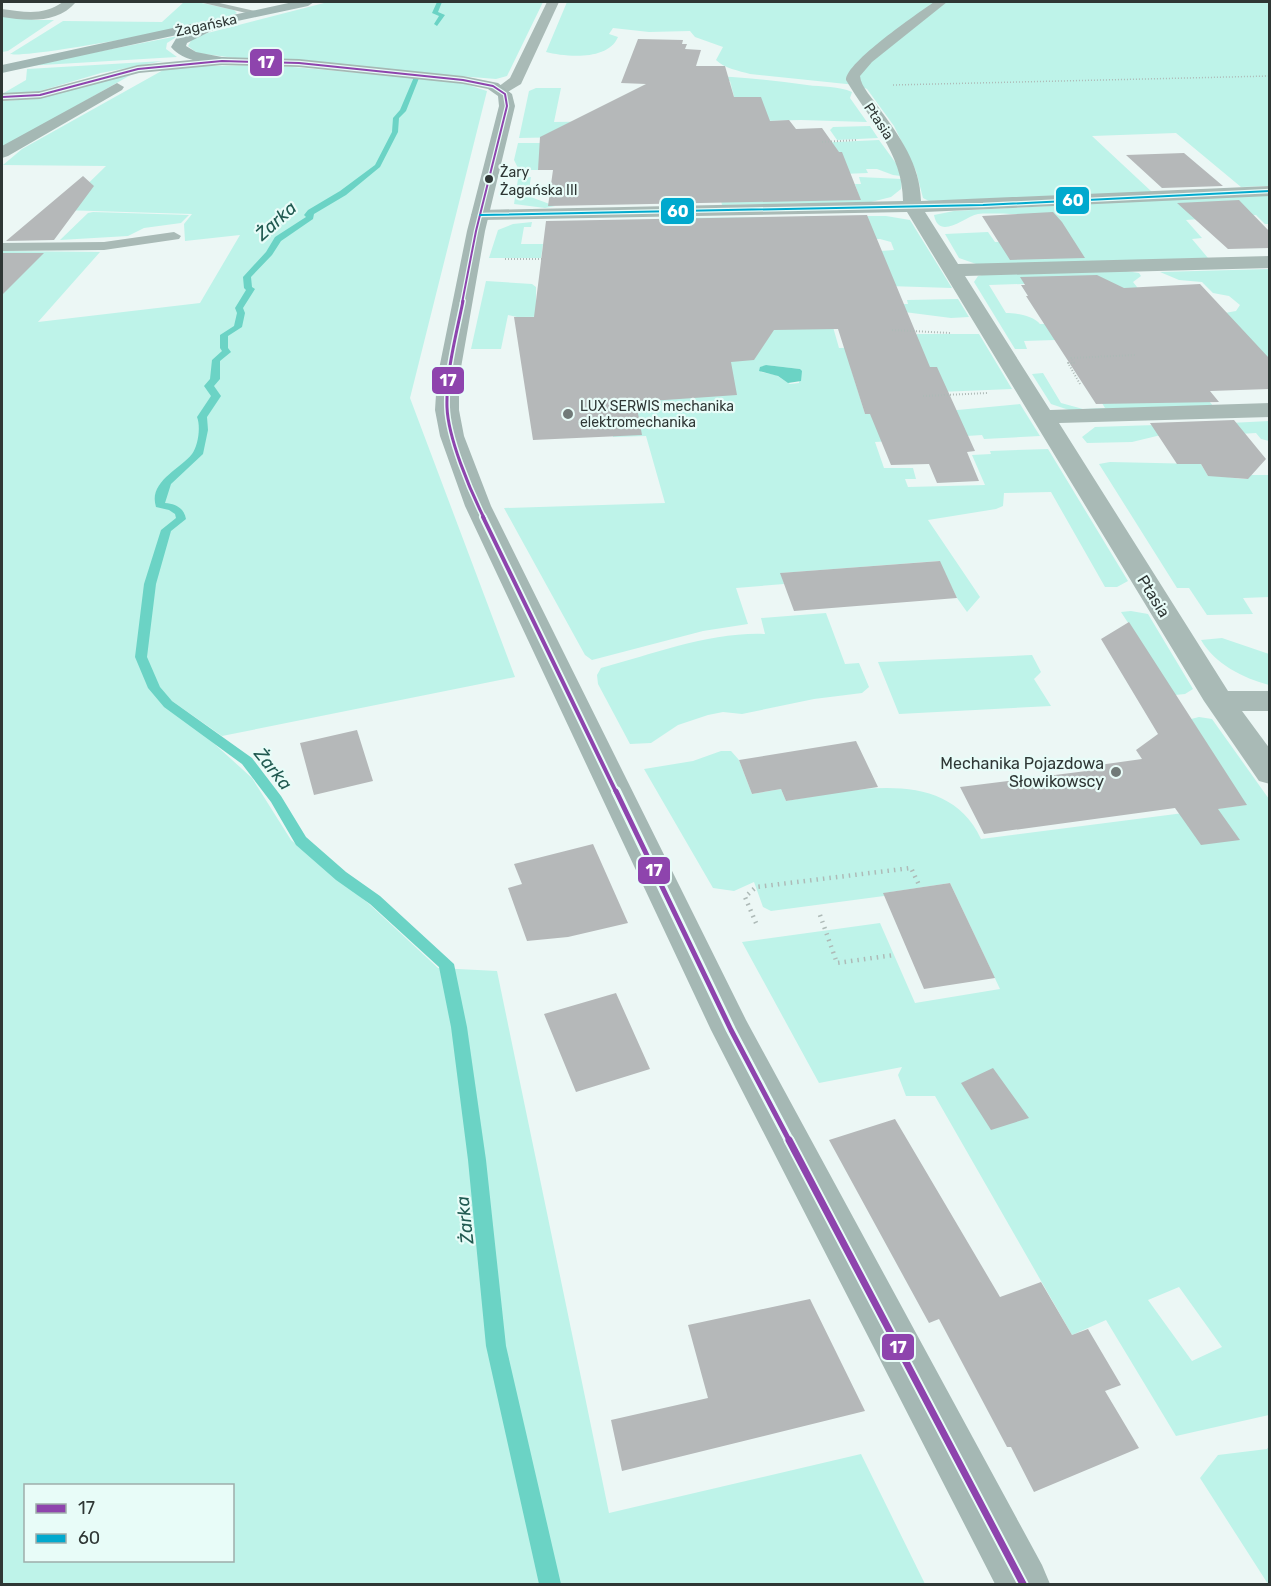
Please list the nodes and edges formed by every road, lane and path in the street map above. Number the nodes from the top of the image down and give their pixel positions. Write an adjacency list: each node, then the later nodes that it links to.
1 (70, 2): 6 (street)
2 (204, 2): 7 (lane)
3 (308, 2): 7 (main road, Żagańska)
4 (553, 2): 16 (street)
5 (941, 2): 15 (street, Ptasia)
6 (2, 13)
7 (259, 13): 8 (main road, Żagańska)
8 (229, 20): 9 (main road, Żagańska); 11 (main road)
9 (104, 46): 10 (main road, Żagańska); 13 (main road, Żagańska)
10 (2, 58)
11 (222, 61): 12 (street); 16 (street)
12 (162, 65): 17 (street); 18 (street)
13 (2, 69)
14 (1269, 76): 15 (path)
15 (856, 85): 20 (street, Ptasia)
16 (501, 90): 21 (street)
17 (2, 98)
18 (2, 153)
19 (1269, 191): 20 (street)
20 (912, 206): 21 (street); 27 (street, Ptasia)
21 (480, 215): 43 (street)
22 (174, 236): 23 (lane)
23 (2, 247)
24 (497, 259): 25 (path)
25 (543, 259)
26 (1269, 262): 27 (street)
27 (953, 270): 29 (street, Ptasia)
28 (892, 330): 29 (path)
29 (990, 331): 32 (street, Ptasia)
30 (1136, 356): 31 (path)
31 (1071, 384)
32 (1027, 392): 33 (path); 35 (street, Ptasia)
33 (922, 396)
34 (1269, 410): 35 (street)
35 (1042, 417): 36 (street, Ptasia)
36 (1220, 700): 37 (street); 38 (street, Ptasia)
37 (1269, 701)
38 (1269, 772)
39 (920, 887): 41 (path)
40 (820, 915): 42 (path)
41 (756, 923)
42 (894, 955)
43 (1023, 1584)

